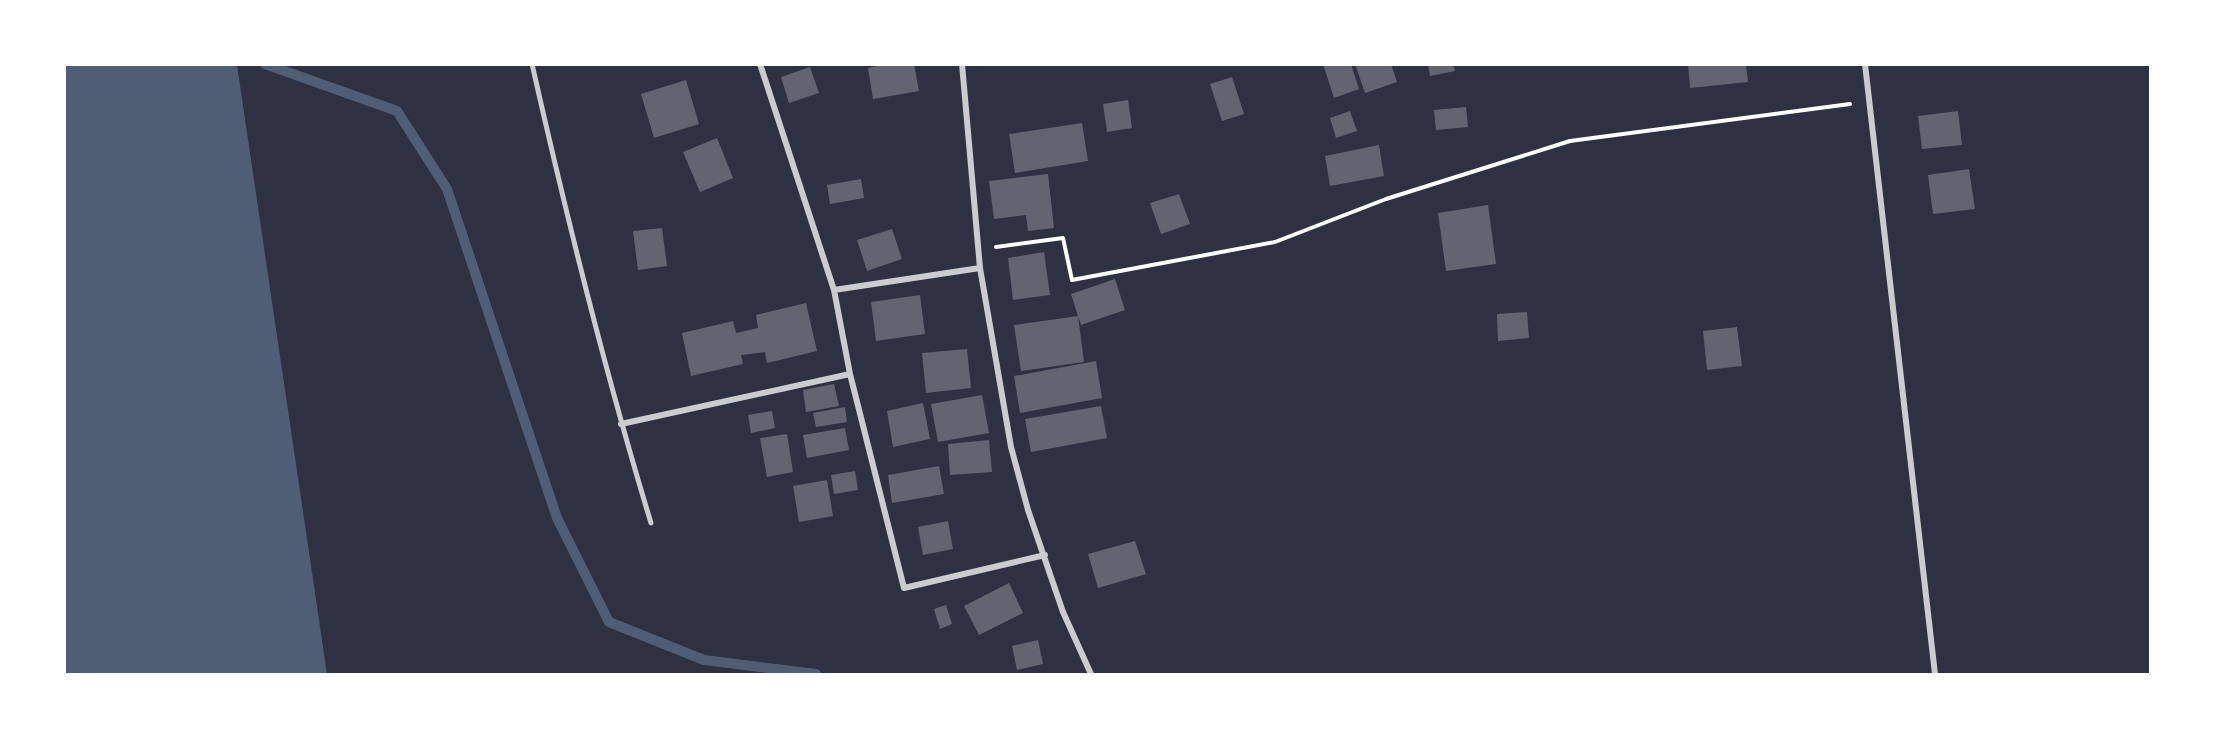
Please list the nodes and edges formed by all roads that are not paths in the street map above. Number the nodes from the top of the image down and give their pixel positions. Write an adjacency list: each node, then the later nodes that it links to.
1 (532, 64): 8 (street)
2 (760, 64): 6 (street)
3 (962, 64): 5 (street)
4 (1865, 64): 12 (street)
5 (980, 268): 6 (street); 10 (street)
6 (834, 290): 7 (street)
7 (850, 374): 8 (street); 10 (street)
8 (621, 424): 9 (street)
9 (651, 523)
10 (1045, 555): 11 (street)
11 (1091, 675)
12 (1935, 675)

